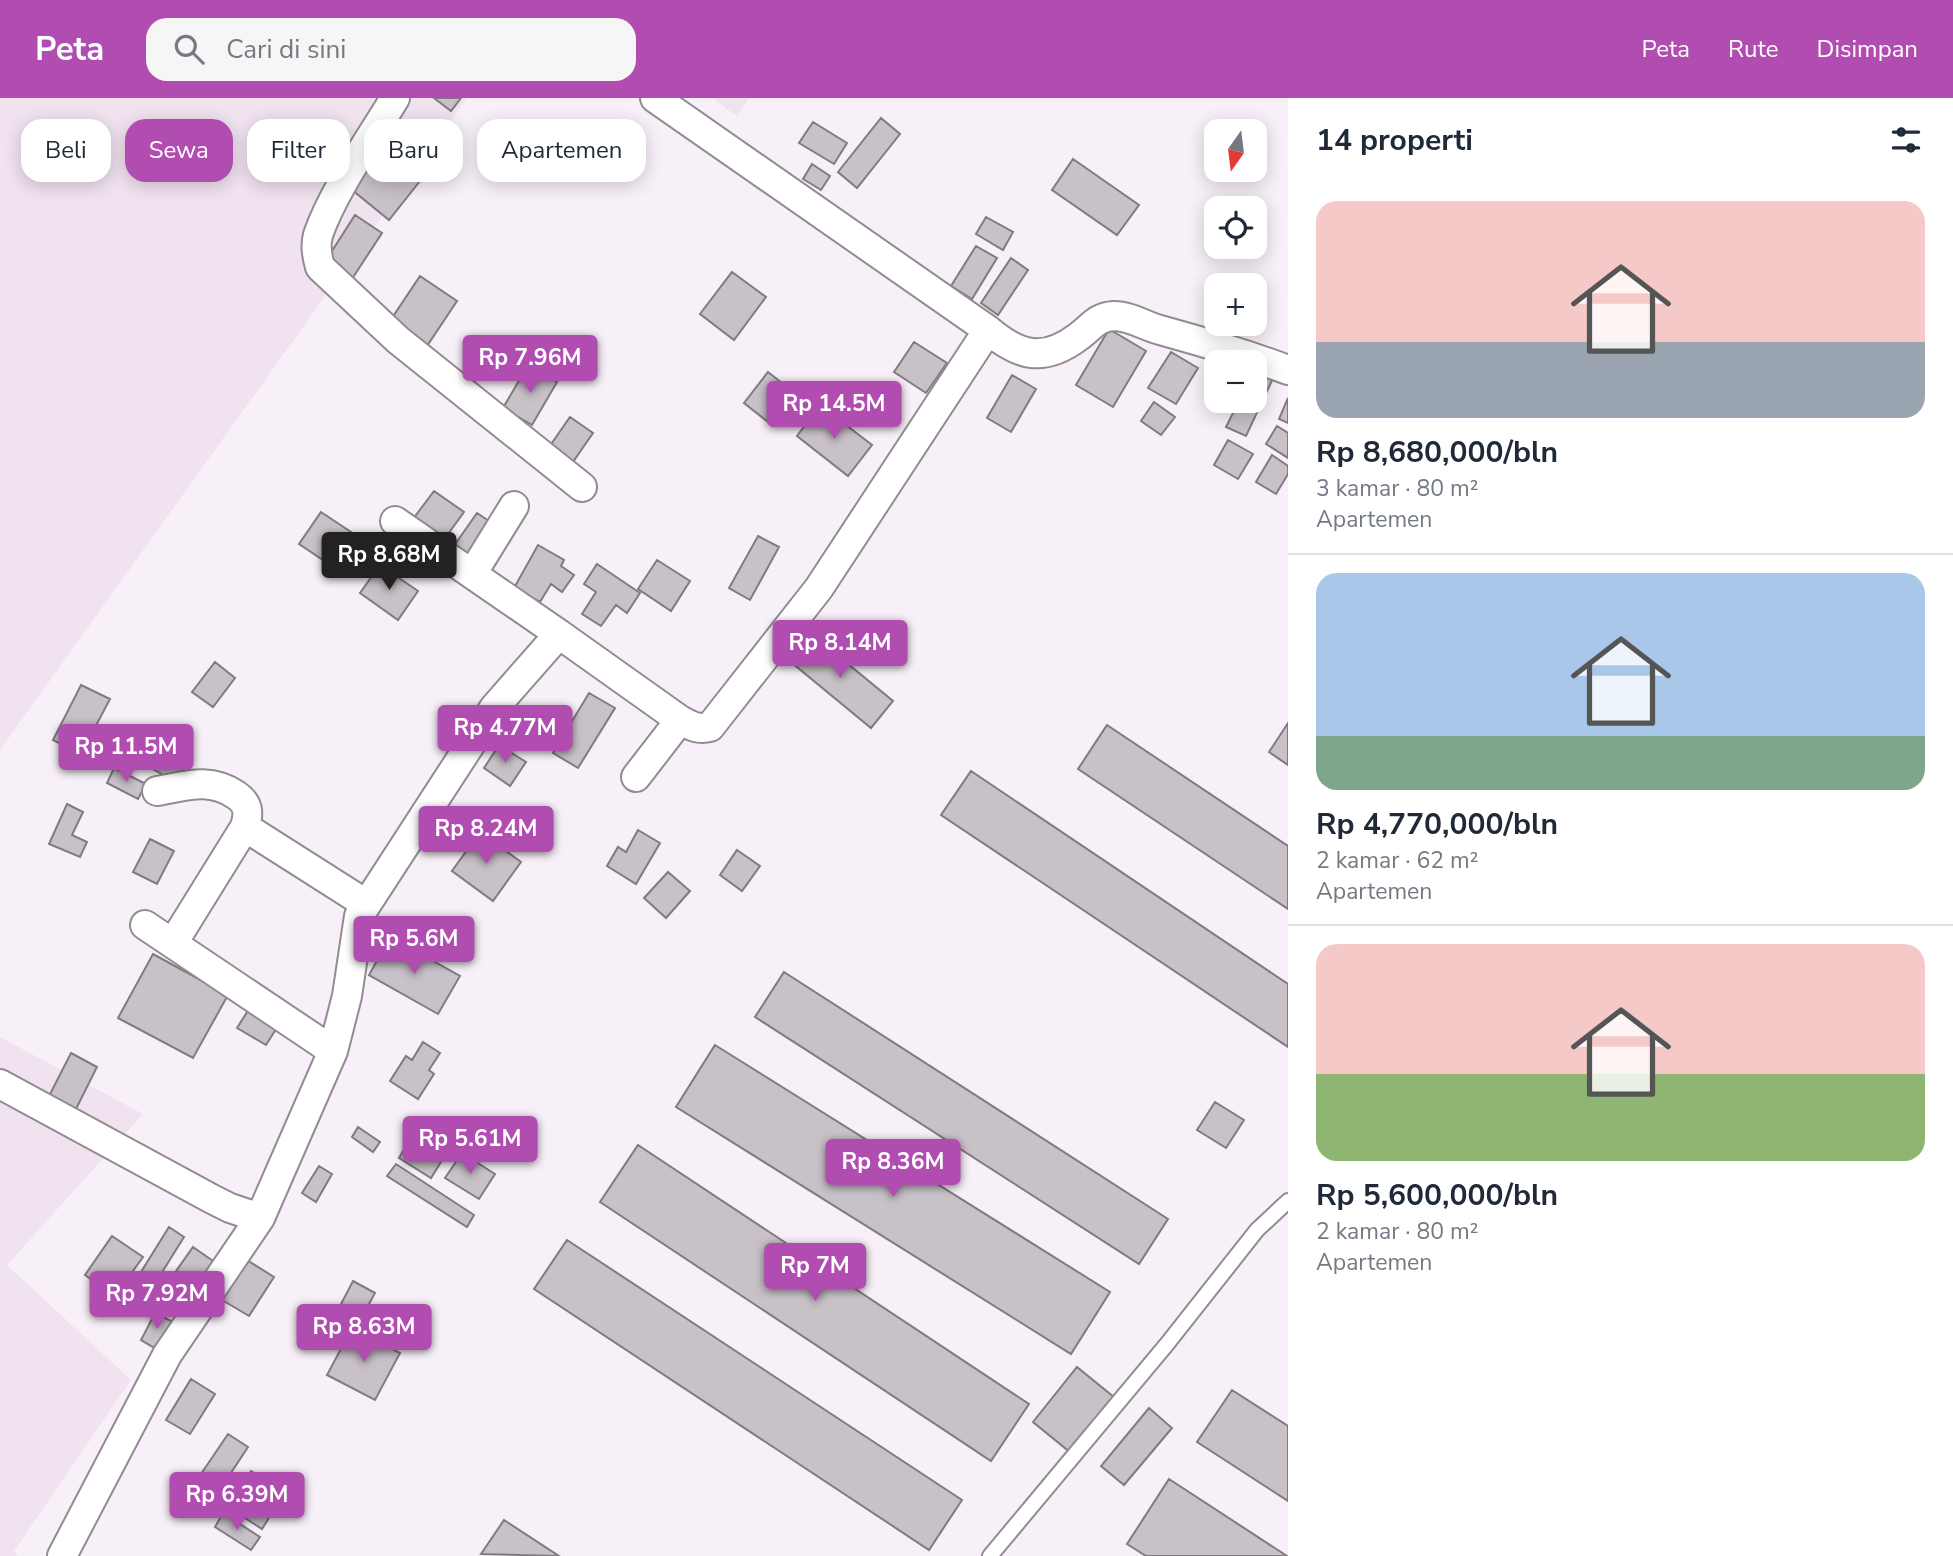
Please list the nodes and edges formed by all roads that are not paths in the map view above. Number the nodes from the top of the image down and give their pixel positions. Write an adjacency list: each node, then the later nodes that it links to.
1 (395, 98): 5 (street)
2 (655, 98): 3 (street)
3 (988, 330): 4 (street); 10 (street)
4 (1288, 370)
5 (582, 486)
6 (514, 506): 8 (street)
7 (395, 521): 8 (street)
8 (472, 575): 9 (street)
9 (559, 634): 10 (street); 14 (street)
10 (680, 720): 11 (street)
11 (636, 777)
12 (157, 791): 13 (street)
13 (245, 827): 14 (street); 16 (street)
14 (366, 904): 17 (street)
15 (145, 925): 16 (street)
16 (173, 943): 17 (street)
17 (333, 1051): 20 (street)
18 (0, 1084): 20 (street)
19 (1288, 1201): 22 (lane)
20 (260, 1218): 21 (street)
21 (62, 1556)
22 (990, 1556)

